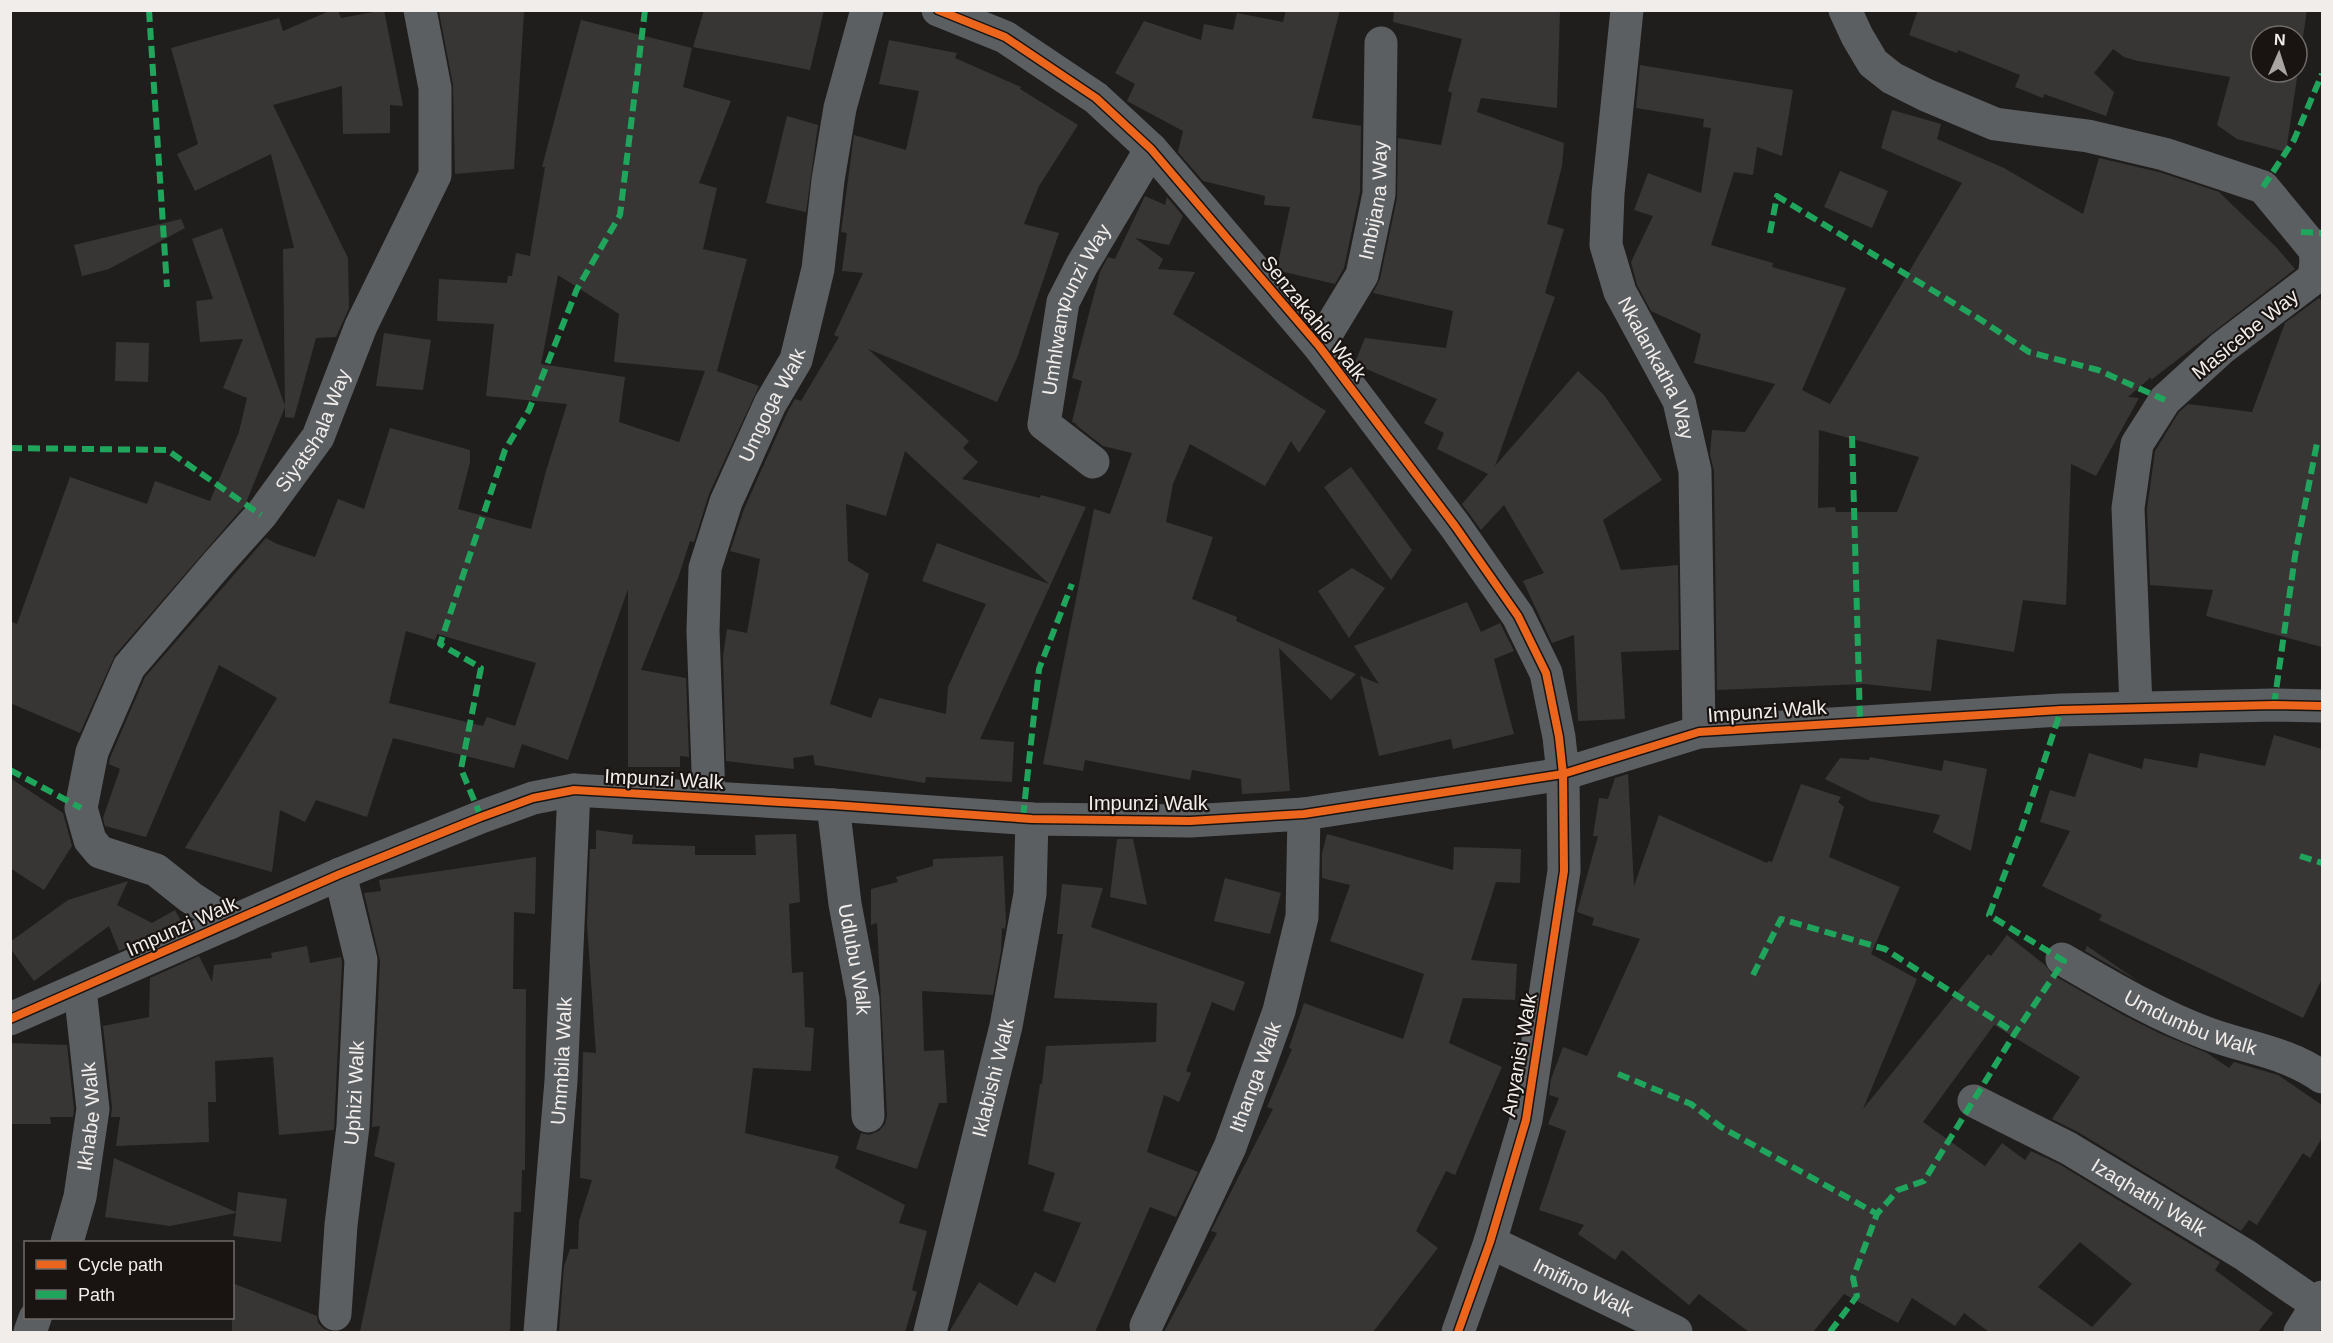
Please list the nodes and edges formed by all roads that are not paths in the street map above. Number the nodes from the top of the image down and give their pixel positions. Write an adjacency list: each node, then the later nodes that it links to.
1 (420, 10): 20 (street, Siyatshala Way)
2 (867, 10): 15 (street, Umgoga Walk)
3 (939, 10): 7 (street, Senzakahle Walk)
4 (1627, 10): 12 (street, Nkalankatha Way)
5 (1845, 10): 11 (street, Masicebe Way)
6 (1381, 43): 8 (street, Imbijana Way)
7 (1151, 149): 8 (street, Senzakahle Walk); 9 (street, Umhlwampunzi Way)
8 (1319, 346): 13 (street, Senzakahle Walk)
9 (1093, 462)
10 (2322, 706): 11 (street, Impunzi Walk)
11 (2136, 707): 12 (street, Impunzi Walk)
12 (1700, 732): 13 (street, Impunzi Walk)
13 (1563, 774): 17 (street, Impunzi Walk); 28 (street, Anyanisi Walk)
14 (574, 790): 15 (street, Impunzi Walk); 19 (street, Impunzi Walk); 32 (street, Ummbila Walk)
15 (709, 798): 16 (street, Impunzi Walk)
16 (833, 805): 18 (street, Impunzi Walk); 26 (street, Udlubu Walk)
17 (1304, 814): 18 (street, Impunzi Walk); 31 (street, Ithanga Walk)
18 (1032, 819): 33 (street, Iklabishi Walk)
19 (340, 874): 20 (street, Impunzi Walk); 30 (street, Uphizi Walk)
20 (230, 923): 22 (street, Impunzi Walk)
21 (2062, 959): 24 (street, Umdumbu Walk)
22 (80, 989): 23 (street, Impunzi Walk); 27 (street, Ikhabe Walk)
23 (10, 1019)
24 (2322, 1077)
25 (1974, 1101): 29 (street, Izaqhathi Walk)
26 (868, 1116)
27 (67, 1241)
28 (1490, 1242): 34 (street, Anyanisi Walk); 35 (street, Imifino Walk)
29 (2321, 1303): 36 (street)
30 (335, 1314)
31 (1146, 1326)
32 (540, 1332)
33 (930, 1332)
34 (1458, 1332)
35 (1676, 1332)
36 (2300, 1332)

